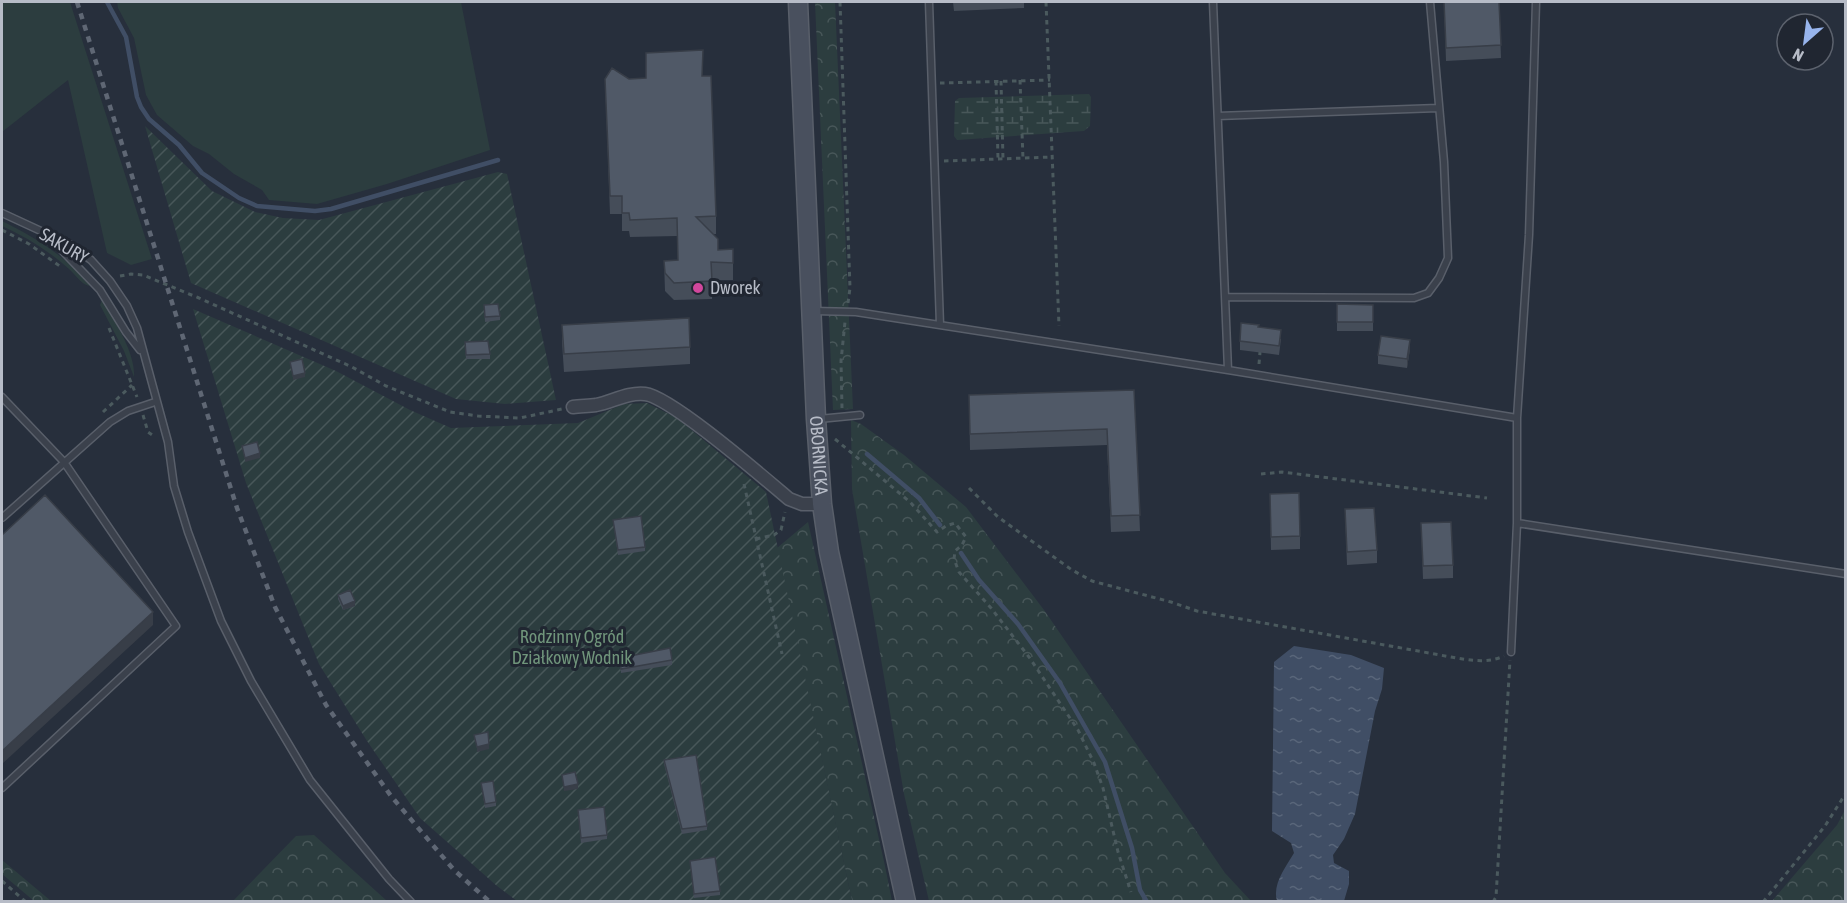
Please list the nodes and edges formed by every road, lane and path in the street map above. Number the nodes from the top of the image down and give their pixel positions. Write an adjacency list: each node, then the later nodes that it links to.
1 (798, 2): 26 (main road, OBORNICKA)
2 (840, 2): 27 (path)
3 (929, 2): 12 (lane)
4 (1046, 2): 11 (path)
5 (1213, 2): 14 (lane)
6 (1430, 2): 13 (lane)
7 (1536, 2): 40 (lane)
8 (1020, 80): 10 (path); 11 (path); 18 (path)
9 (996, 81): 10 (path); 12 (path); 16 (path)
10 (1001, 81): 17 (path)
11 (1050, 81): 15 (path)
12 (932, 83): 19 (lane)
13 (1438, 108): 14 (lane); 25 (lane)
14 (1218, 116): 25 (lane)
15 (1053, 157): 18 (path); 30 (path)
16 (998, 159): 17 (path); 19 (path)
17 (1003, 159): 18 (path)
18 (1023, 159)
19 (935, 162): 29 (lane)
20 (2, 213): 22 (lane, SAKURY)
21 (2, 230): 23 (path)
22 (49, 236): 24 (lane, SAKURY); 31 (lane)
23 (64, 270)
24 (110, 281): 31 (lane, SAKURY); 37 (path)
25 (1226, 297): 32 (lane)
26 (810, 311): 27 (lane); 42 (main road, OBORNICKA)
27 (846, 311): 29 (lane); 39 (path)
28 (106, 322): 33 (path)
29 (940, 325): 32 (lane)
30 (1059, 326)
31 (142, 352): 35 (lane, SAKURY)
32 (1228, 370): 40 (lane)
33 (132, 385): 36 (path); 41 (path)
34 (2, 397): 45 (lane)
35 (155, 402): 36 (lane); 43 (lane, SAKURY)
36 (140, 406): 43 (path); 45 (lane)
37 (573, 407): 50 (street)
38 (860, 415): 39 (lane)
39 (842, 416): 42 (lane)
40 (1517, 418): 53 (lane)
41 (95, 419)
42 (816, 419): 51 (main road, OBORNICKA)
43 (168, 442): 64 (lane, SAKURY)
44 (839, 443): 61 (path)
45 (64, 462): 52 (lane); 58 (lane)
46 (1261, 474): 49 (path)
47 (744, 484): 54 (path)
48 (969, 488): 56 (path)
49 (1487, 498)
50 (789, 499): 51 (street); 54 (path)
51 (822, 504): 65 (main road, OBORNICKA)
52 (2, 518)
53 (1517, 523): 55 (lane); 56 (lane)
54 (756, 539): 57 (path)
55 (1845, 574)
56 (1511, 652): 62 (path)
57 (782, 654)
58 (2, 788)
59 (1845, 793): 67 (path)
60 (2, 880): 63 (path)
61 (1131, 892)
62 (1497, 899): 66 (path)
63 (26, 902)
64 (411, 902)
65 (906, 902)
66 (1493, 902)
67 (1763, 902)

